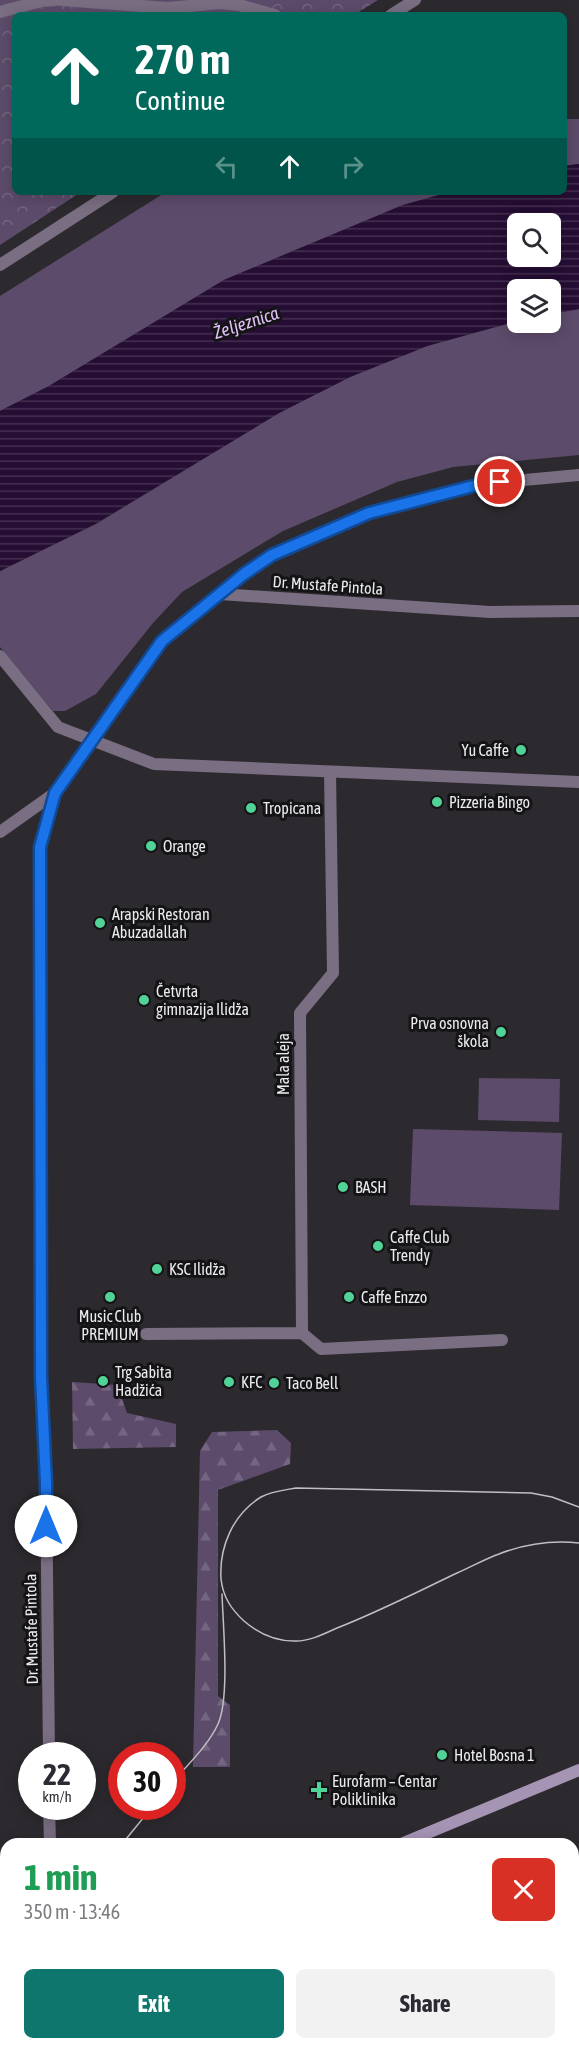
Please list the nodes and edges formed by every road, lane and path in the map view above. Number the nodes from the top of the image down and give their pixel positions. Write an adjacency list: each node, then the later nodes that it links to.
1 (55, 0): 4 (street)
2 (61, 0): 5 (street)
3 (415, 0): 6 (street)
4 (0, 12)
5 (265, 12)
6 (396, 12)
7 (108, 195): 8 (street)
8 (0, 265)
9 (579, 475): 10 (street)
10 (220, 594): 11 (street, Dr. Mustafe Pintola); 13 (street, Dr. Mustafe Pintola)
11 (579, 611)
12 (0, 656): 13 (street)
13 (91, 739): 14 (street); 16 (street, Dr. Mustafe Pintola)
14 (330, 772): 15 (street); 18 (street, Mala aleja)
15 (579, 782)
16 (55, 793): 17 (street); 21 (street, Dr. Mustafe Pintola)
17 (0, 832)
18 (302, 1333): 19 (street); 20 (street)
19 (146, 1334)
20 (502, 1341)
21 (49, 1742)
22 (579, 1770): 25 (main road)
23 (50, 1820): 24 (street)
24 (50, 1838)
25 (415, 1838)

